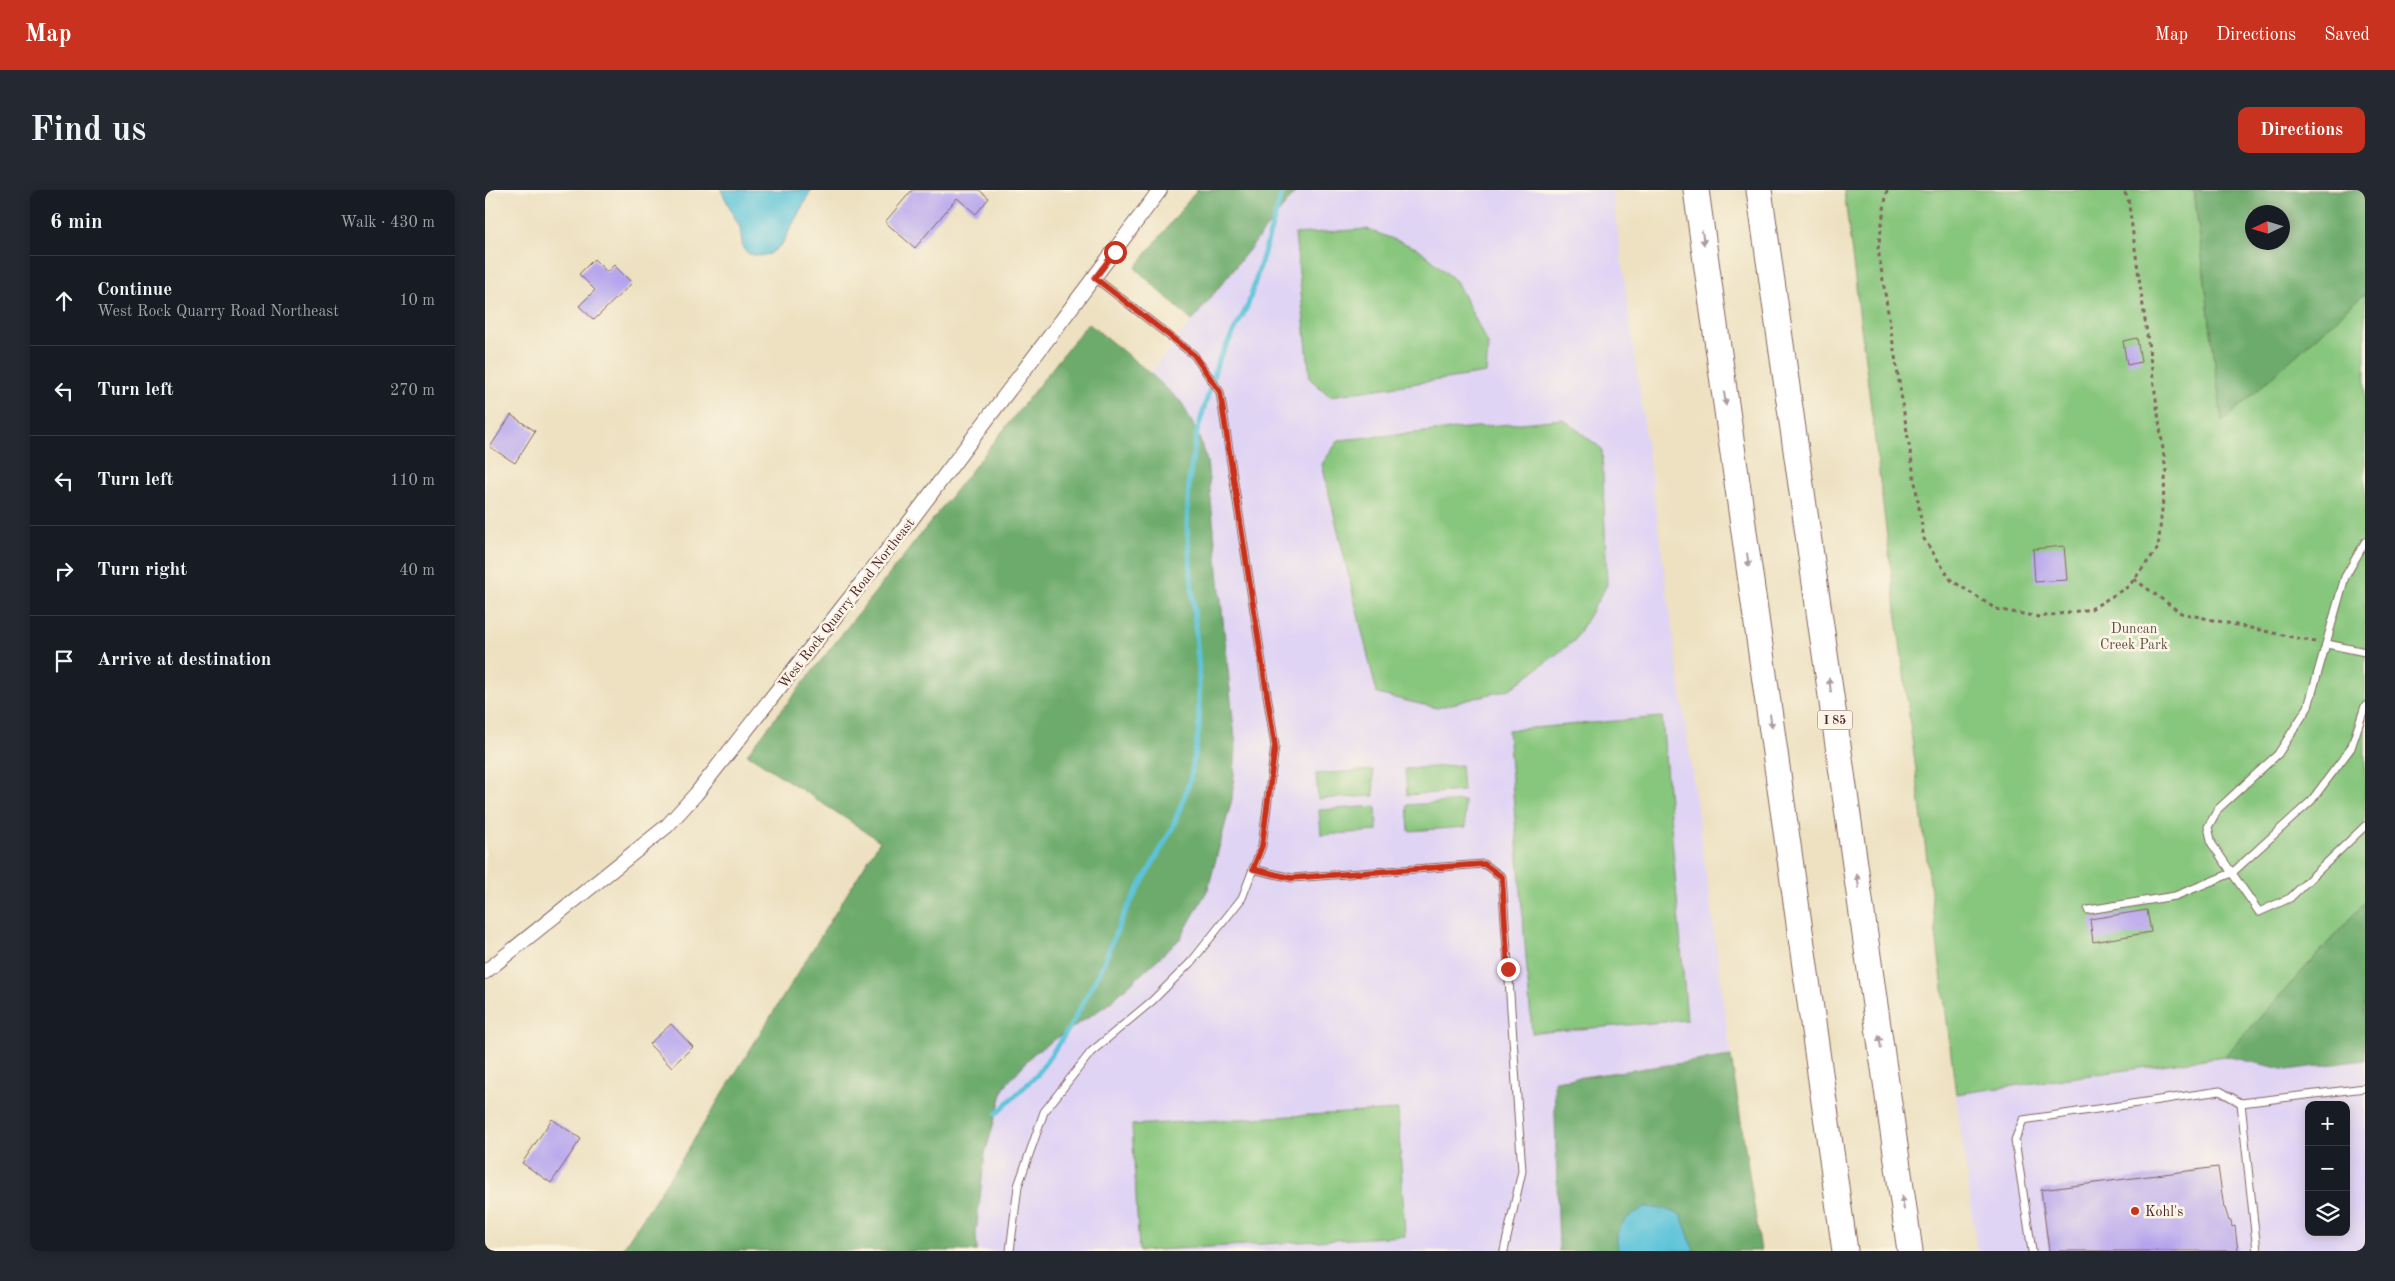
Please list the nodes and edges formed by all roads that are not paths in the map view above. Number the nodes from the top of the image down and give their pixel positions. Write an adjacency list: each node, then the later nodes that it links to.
1 (1160, 190): 4 (street, West Rock Quarry Road Northeast)
2 (1696, 190): 18 (highway, one-way to 18)
3 (1759, 190): 19 (highway, I 85, one-way to 3)
4 (1095, 278): 10 (lane); 13 (street, West Rock Quarry Road Northeast)
5 (2365, 542): 6 (lane)
6 (2327, 644): 7 (lane); 11 (lane)
7 (2365, 652)
8 (2365, 706): 11 (lane)
9 (2365, 826): 11 (lane)
10 (1253, 869): 16 (lane); 17 (lane)
11 (2232, 873): 12 (lane)
12 (2088, 910)
13 (485, 972)
14 (2365, 1088): 15 (lane)
15 (2241, 1103): 20 (lane); 21 (lane)
16 (1010, 1251)
17 (1504, 1251)
18 (1845, 1251)
19 (1910, 1251)
20 (2032, 1251)
21 (2257, 1251)

